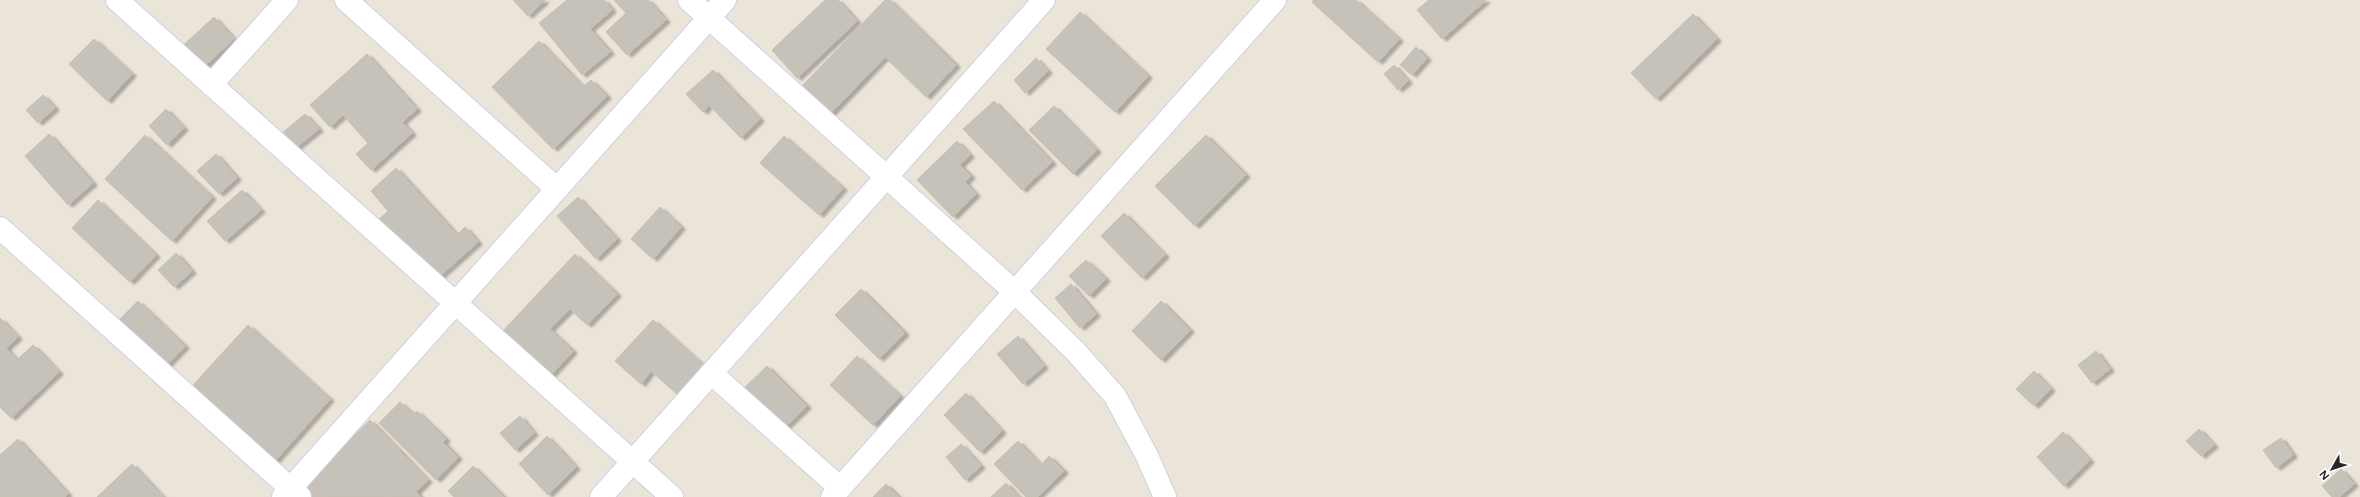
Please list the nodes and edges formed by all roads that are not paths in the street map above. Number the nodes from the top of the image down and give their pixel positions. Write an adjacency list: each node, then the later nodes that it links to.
1 (117, 0): 9 (street)
2 (287, 0): 9 (street)
3 (346, 0): 11 (street)
4 (689, 0): 8 (street)
5 (726, 0): 8 (street)
6 (1044, 0): 10 (street)
7 (1275, 0): 13 (street)
8 (709, 18): 10 (street); 11 (street)
9 (211, 85): 14 (street)
10 (886, 177): 13 (street); 15 (street)
11 (557, 189): 14 (street)
12 (0, 228): 18 (street)
13 (1015, 292): 17 (street); 21 (street)
14 (456, 303): 16 (street); 18 (street)
15 (711, 373): 16 (street); 17 (street)
16 (633, 462): 19 (street); 20 (street)
17 (836, 493)
18 (291, 494)
19 (601, 497)
20 (672, 497)
21 (1165, 497)

